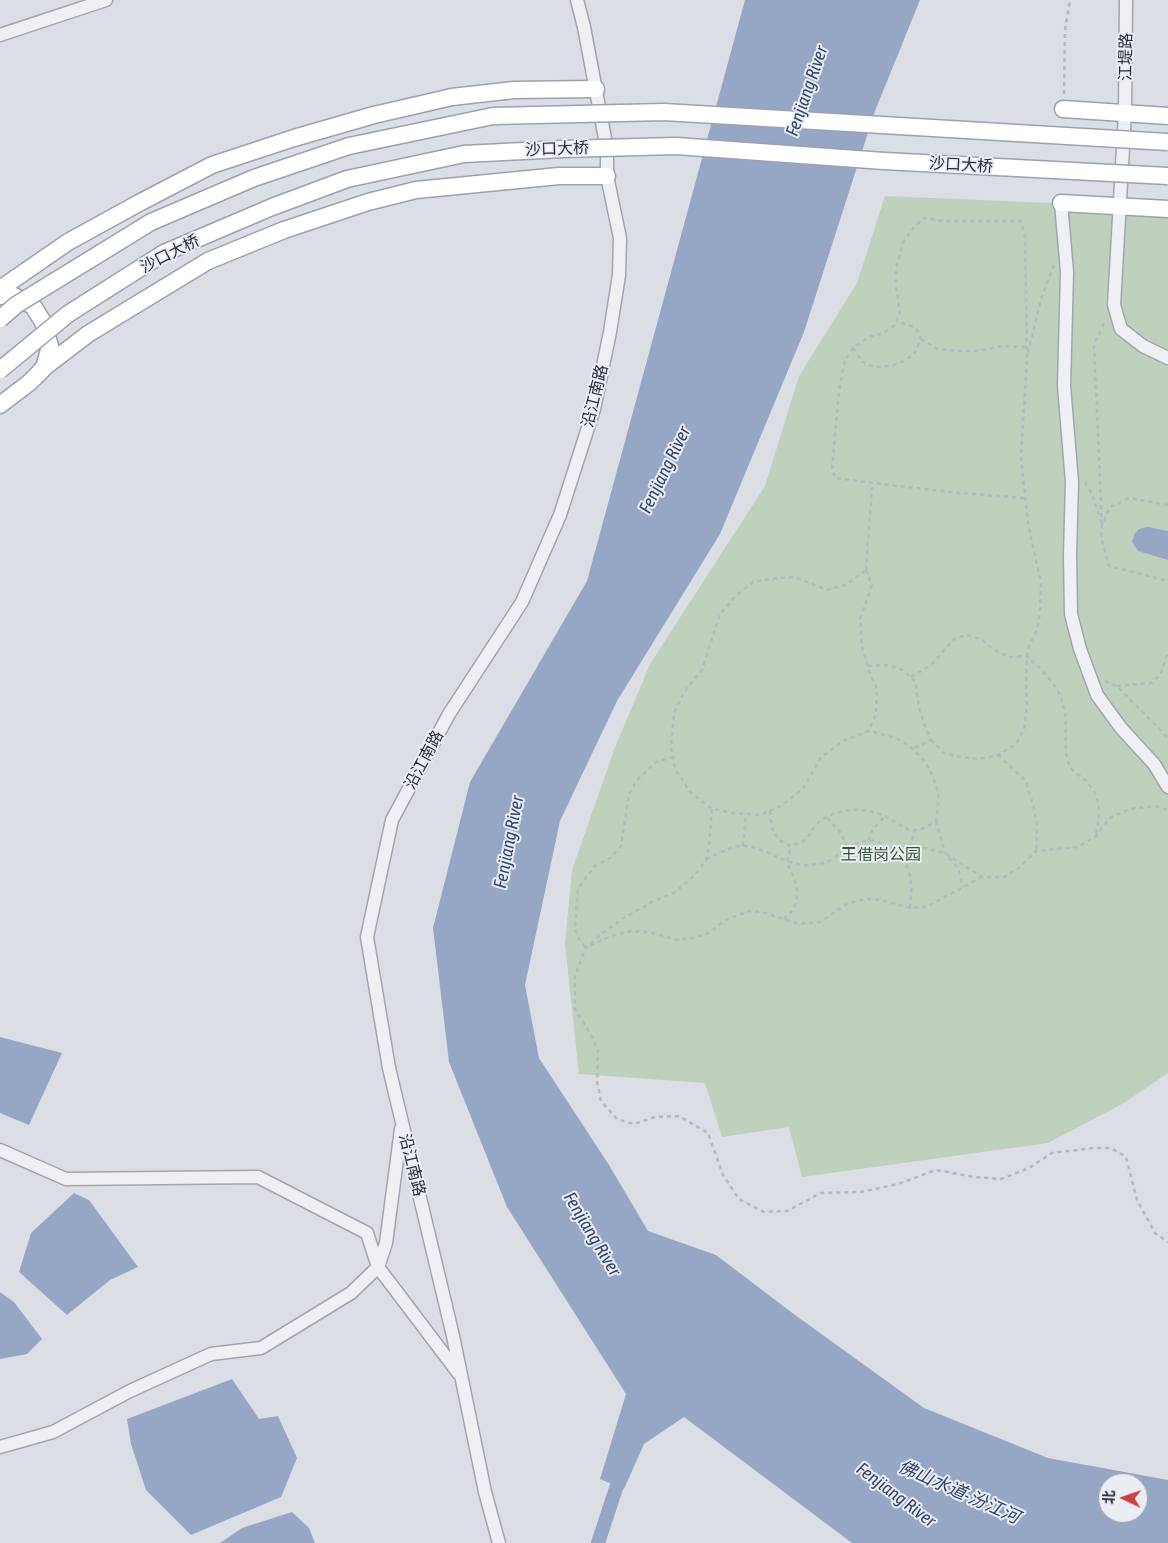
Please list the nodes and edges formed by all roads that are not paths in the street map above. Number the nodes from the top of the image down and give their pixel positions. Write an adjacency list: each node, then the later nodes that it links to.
1 (106, 0): 4 (street)
2 (577, 0): 5 (street, 沿江南路)
3 (1126, 0): 7 (street, 江堤路)
4 (0, 35)
5 (596, 89): 10 (street, 沿江南路); 15 (main road)
6 (1064, 110): 7 (main road)
7 (1125, 113): 8 (main road); 13 (street, 江堤路)
8 (1168, 116)
9 (1168, 142): 17 (main road, 沙口大桥, bridge)
10 (607, 176): 20 (main road); 23 (street, 沿江南路)
11 (1168, 176): 19 (main road, 沙口大桥, bridge)
12 (1061, 203): 13 (main road); 22 (street)
13 (1120, 206): 14 (main road); 18 (street, 江堤路)
14 (1168, 209)
15 (0, 289)
16 (0, 296): 20 (main road)
17 (0, 319)
18 (1168, 358)
19 (0, 370)
20 (41, 370): 21 (main road)
21 (0, 405)
22 (1168, 787)
23 (402, 1122): 25 (street); 26 (street, 沿江南路)
24 (0, 1150): 25 (street)
25 (378, 1267): 26 (street); 27 (street)
26 (462, 1378): 28 (street, 沿江南路)
27 (0, 1447)
28 (499, 1543)

